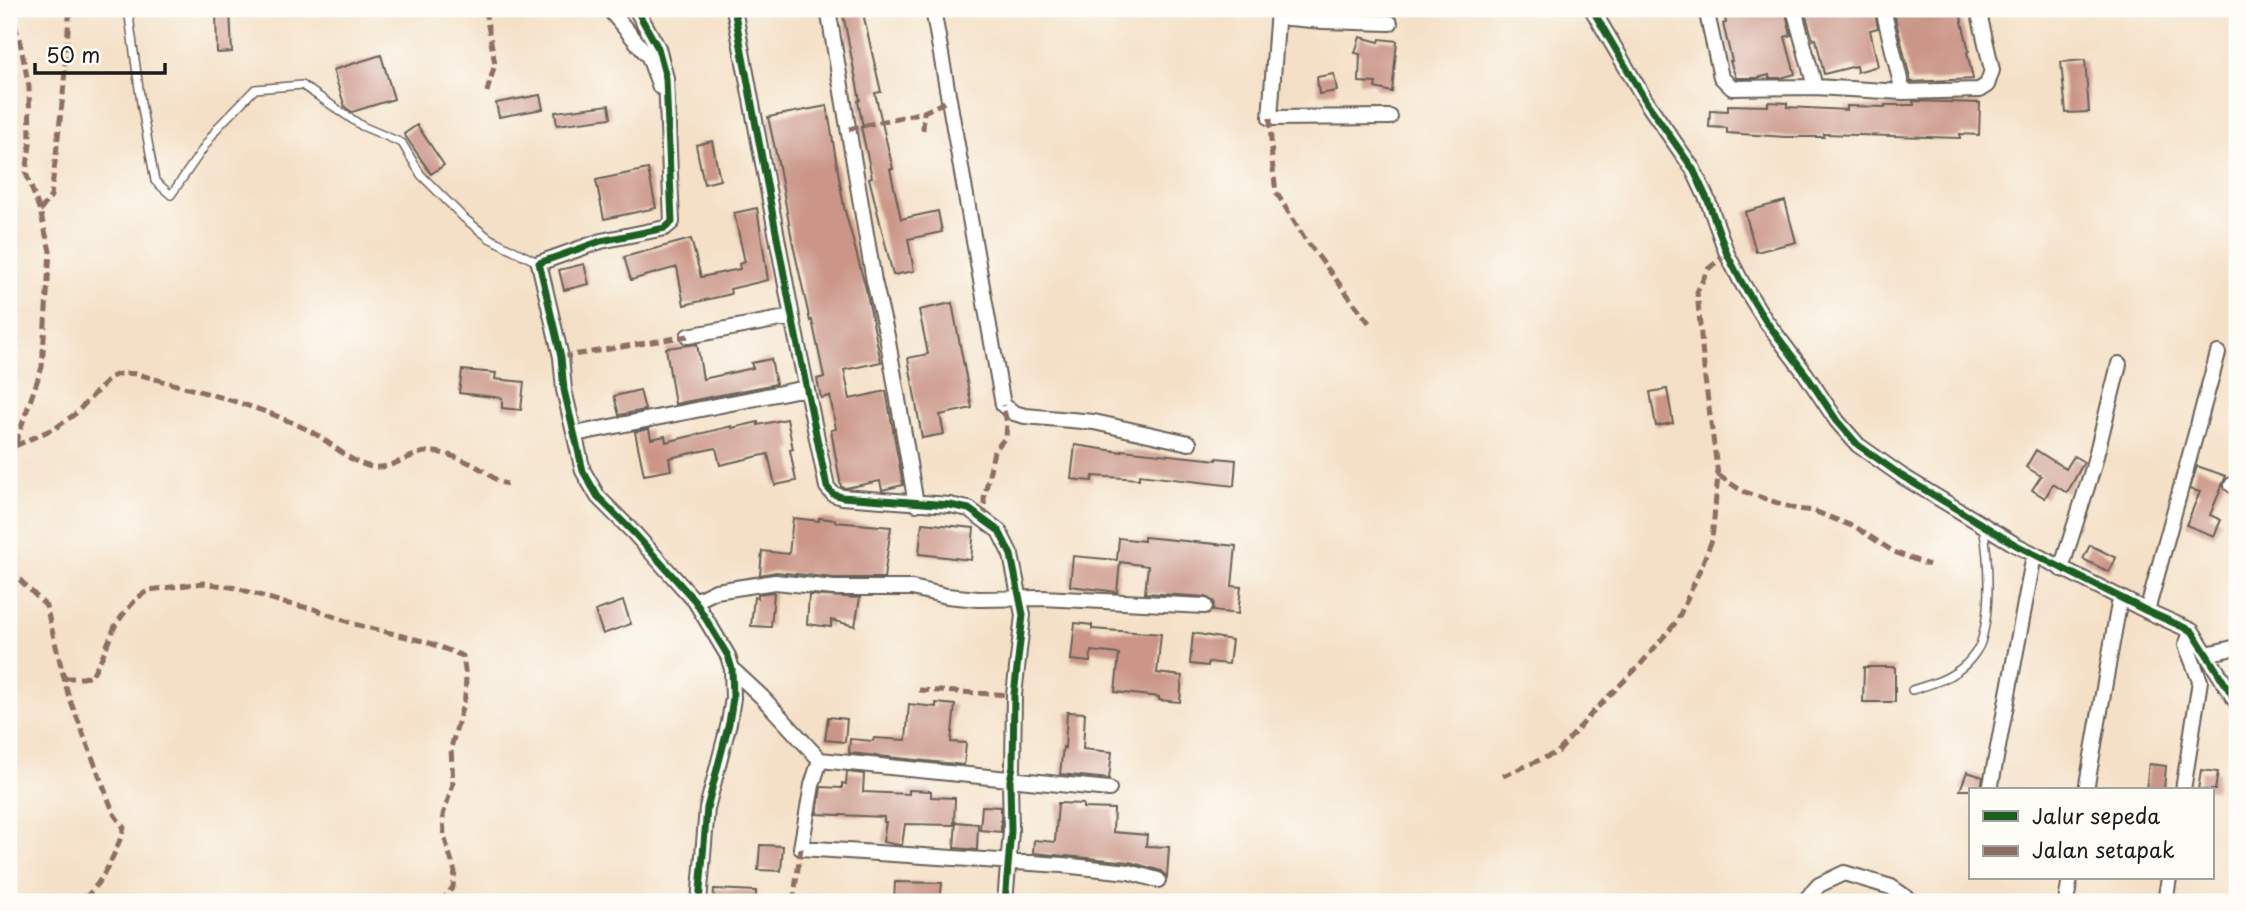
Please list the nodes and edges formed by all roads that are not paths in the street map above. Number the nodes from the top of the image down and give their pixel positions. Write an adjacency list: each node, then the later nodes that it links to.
1 (128, 9): 18 (lane)
2 (609, 9): 16 (street)
3 (636, 9): 16 (street)
4 (734, 9): 19 (street)
5 (828, 9): 26 (street)
6 (933, 9): 25 (street)
7 (1592, 9): 27 (street)
8 (1706, 9): 14 (street)
9 (1794, 9): 14 (street)
10 (1883, 9): 15 (street)
11 (1978, 9): 15 (street)
12 (1278, 13): 13 (street); 17 (street)
13 (1390, 23)
14 (1815, 87): 15 (street)
15 (1903, 92)
16 (667, 105): 18 (street)
17 (1390, 117)
18 (540, 263): 24 (street)
19 (792, 317): 20 (street); 23 (street)
20 (688, 336)
21 (2218, 354): 34 (street)
22 (2119, 364): 29 (street)
23 (806, 388): 24 (street); 26 (street)
24 (575, 435): 32 (street)
25 (1189, 443)
26 (916, 504): 31 (street)
27 (1983, 526): 28 (street); 39 (lane)
28 (2034, 555): 29 (street); 43 (street)
29 (2061, 569): 30 (street)
30 (2120, 598): 34 (street); 44 (street)
31 (1020, 599): 32 (street); 33 (street); 42 (street)
32 (695, 601): 38 (street)
33 (1205, 606)
34 (2147, 611): 35 (street)
35 (2192, 631): 37 (street); 45 (street)
36 (2237, 647): 37 (street)
37 (2207, 654): 40 (street)
38 (732, 669): 41 (street); 51 (street)
39 (1912, 690)
40 (2237, 703)
41 (820, 760): 42 (street); 47 (street)
42 (1010, 780): 46 (street); 47 (street)
43 (1990, 788)
44 (2086, 788)
45 (2183, 788)
46 (1109, 789)
47 (1009, 863): 48 (street); 52 (street)
48 (1158, 880)
49 (2070, 880): 55 (street)
50 (2169, 880): 56 (street)
51 (699, 902)
52 (1005, 902)
53 (1804, 902): 54 (street)
54 (1913, 902)
55 (2066, 902)
56 (2165, 902)

